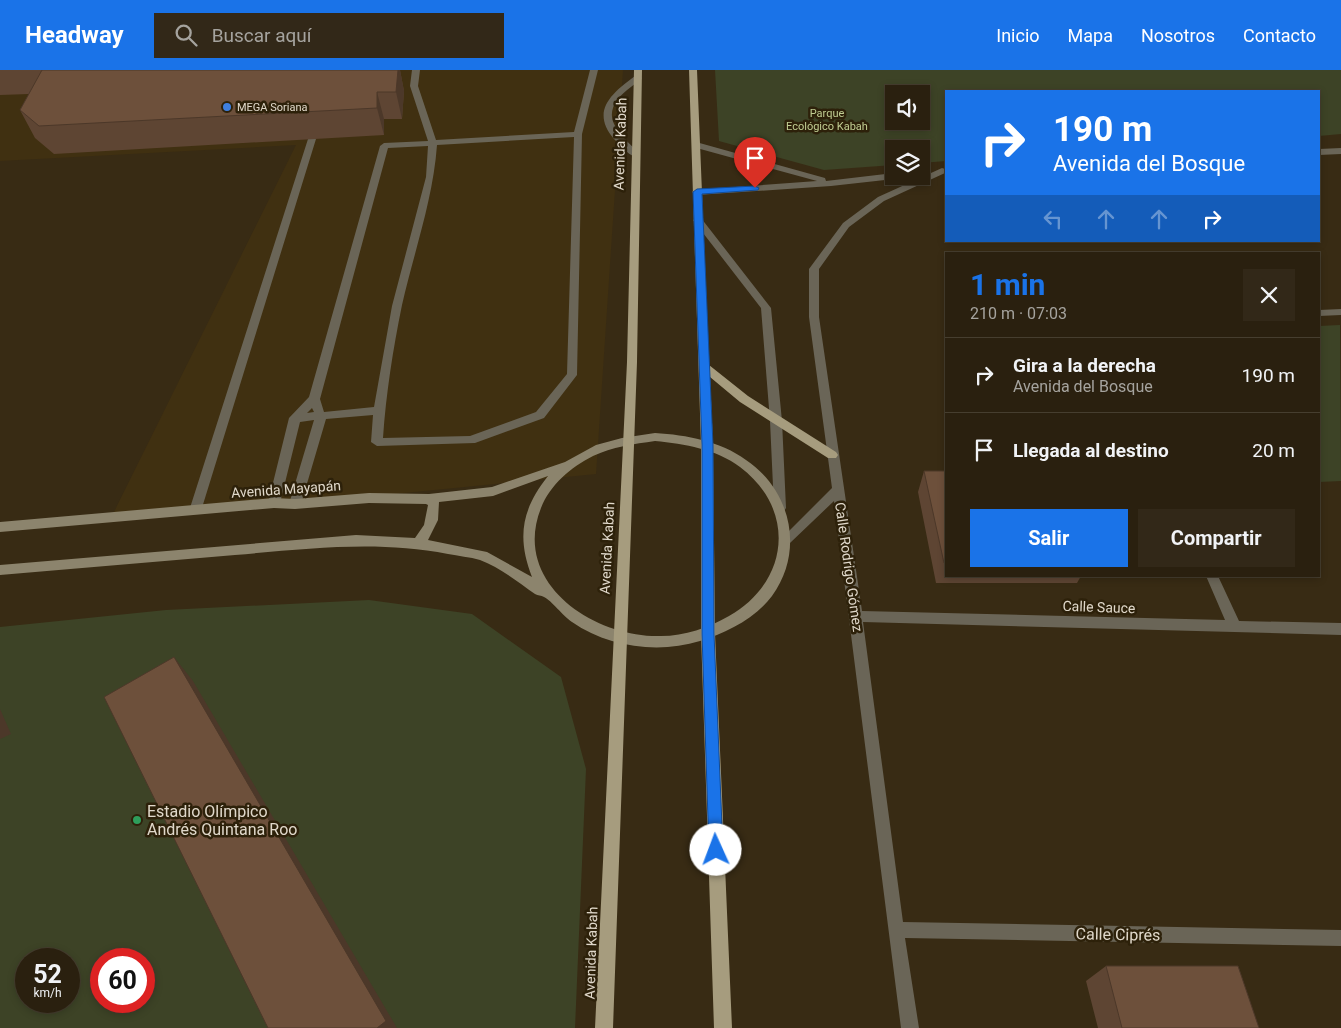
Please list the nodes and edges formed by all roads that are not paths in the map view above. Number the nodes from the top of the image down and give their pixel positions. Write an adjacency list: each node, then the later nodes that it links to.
1 (416, 70): 7 (street)
2 (594, 70): 5 (street)
3 (693, 70): 8 (main road)
4 (638, 74): 11 (main road, Avenida Kabah); 11 (street)
5 (578, 134): 7 (street); 22 (street)
6 (312, 140): 35 (street)
7 (433, 143): 21 (street); 22 (street)
8 (696, 145): 15 (street); 16 (main road)
9 (1320, 152): 10 (street)
10 (1340, 152)
11 (635, 154): 26 (main road, Avenida Kabah)
12 (944, 171): 13 (street); 28 (street, Calle Rodrigo Gómez)
13 (930, 172)
14 (885, 177): 15 (street)
15 (831, 183): 16 (street)
16 (697, 192): 17 (main road)
17 (698, 220): 20 (main road); 25 (street)
18 (1341, 312): 19 (street)
19 (1320, 313)
20 (703, 366): 25 (main road); 27 (main road)
21 (314, 398): 23 (street); 24 (street)
22 (379, 411): 23 (street)
23 (321, 417): 24 (street); 33 (street)
24 (295, 418): 32 (street)
25 (776, 421): 28 (main road); 34 (street)
26 (628, 440): 27 (street); 29 (street); 46 (main road, Avenida Kabah)
27 (707, 445): 34 (street); 45 (main road)
28 (832, 455): 30 (street, Calle Rodrigo Gómez)
29 (569, 464): 31 (street, Avenida Mayapán); 41 (street)
30 (838, 490): 37 (street); 42 (street, Calle Rodrigo Gómez)
31 (428, 499): 33 (street, Avenida Mayapán); 38 (street)
32 (274, 503): 33 (street, Avenida Mayapán); 35 (street, Avenida Mayapán)
33 (296, 504)
34 (780, 508): 37 (street)
35 (194, 512): 36 (street, Avenida Mayapán)
36 (0, 527)
37 (786, 540): 45 (street)
38 (418, 544): 39 (street); 41 (street)
39 (0, 570)
40 (1212, 577): 43 (street)
41 (555, 602): 46 (street)
42 (856, 616): 43 (street, Calle Sauce); 47 (street, Calle Rodrigo Gómez)
43 (1235, 627): 44 (street, Calle Sauce)
44 (1341, 628)
45 (708, 634): 46 (street); 50 (main road)
46 (618, 637): 49 (main road, Avenida Kabah)
47 (896, 930): 48 (street, Calle Ciprés); 51 (street, Calle Rodrigo Gómez)
48 (1341, 938)
49 (604, 1028)
50 (723, 1028)
51 (910, 1028)

